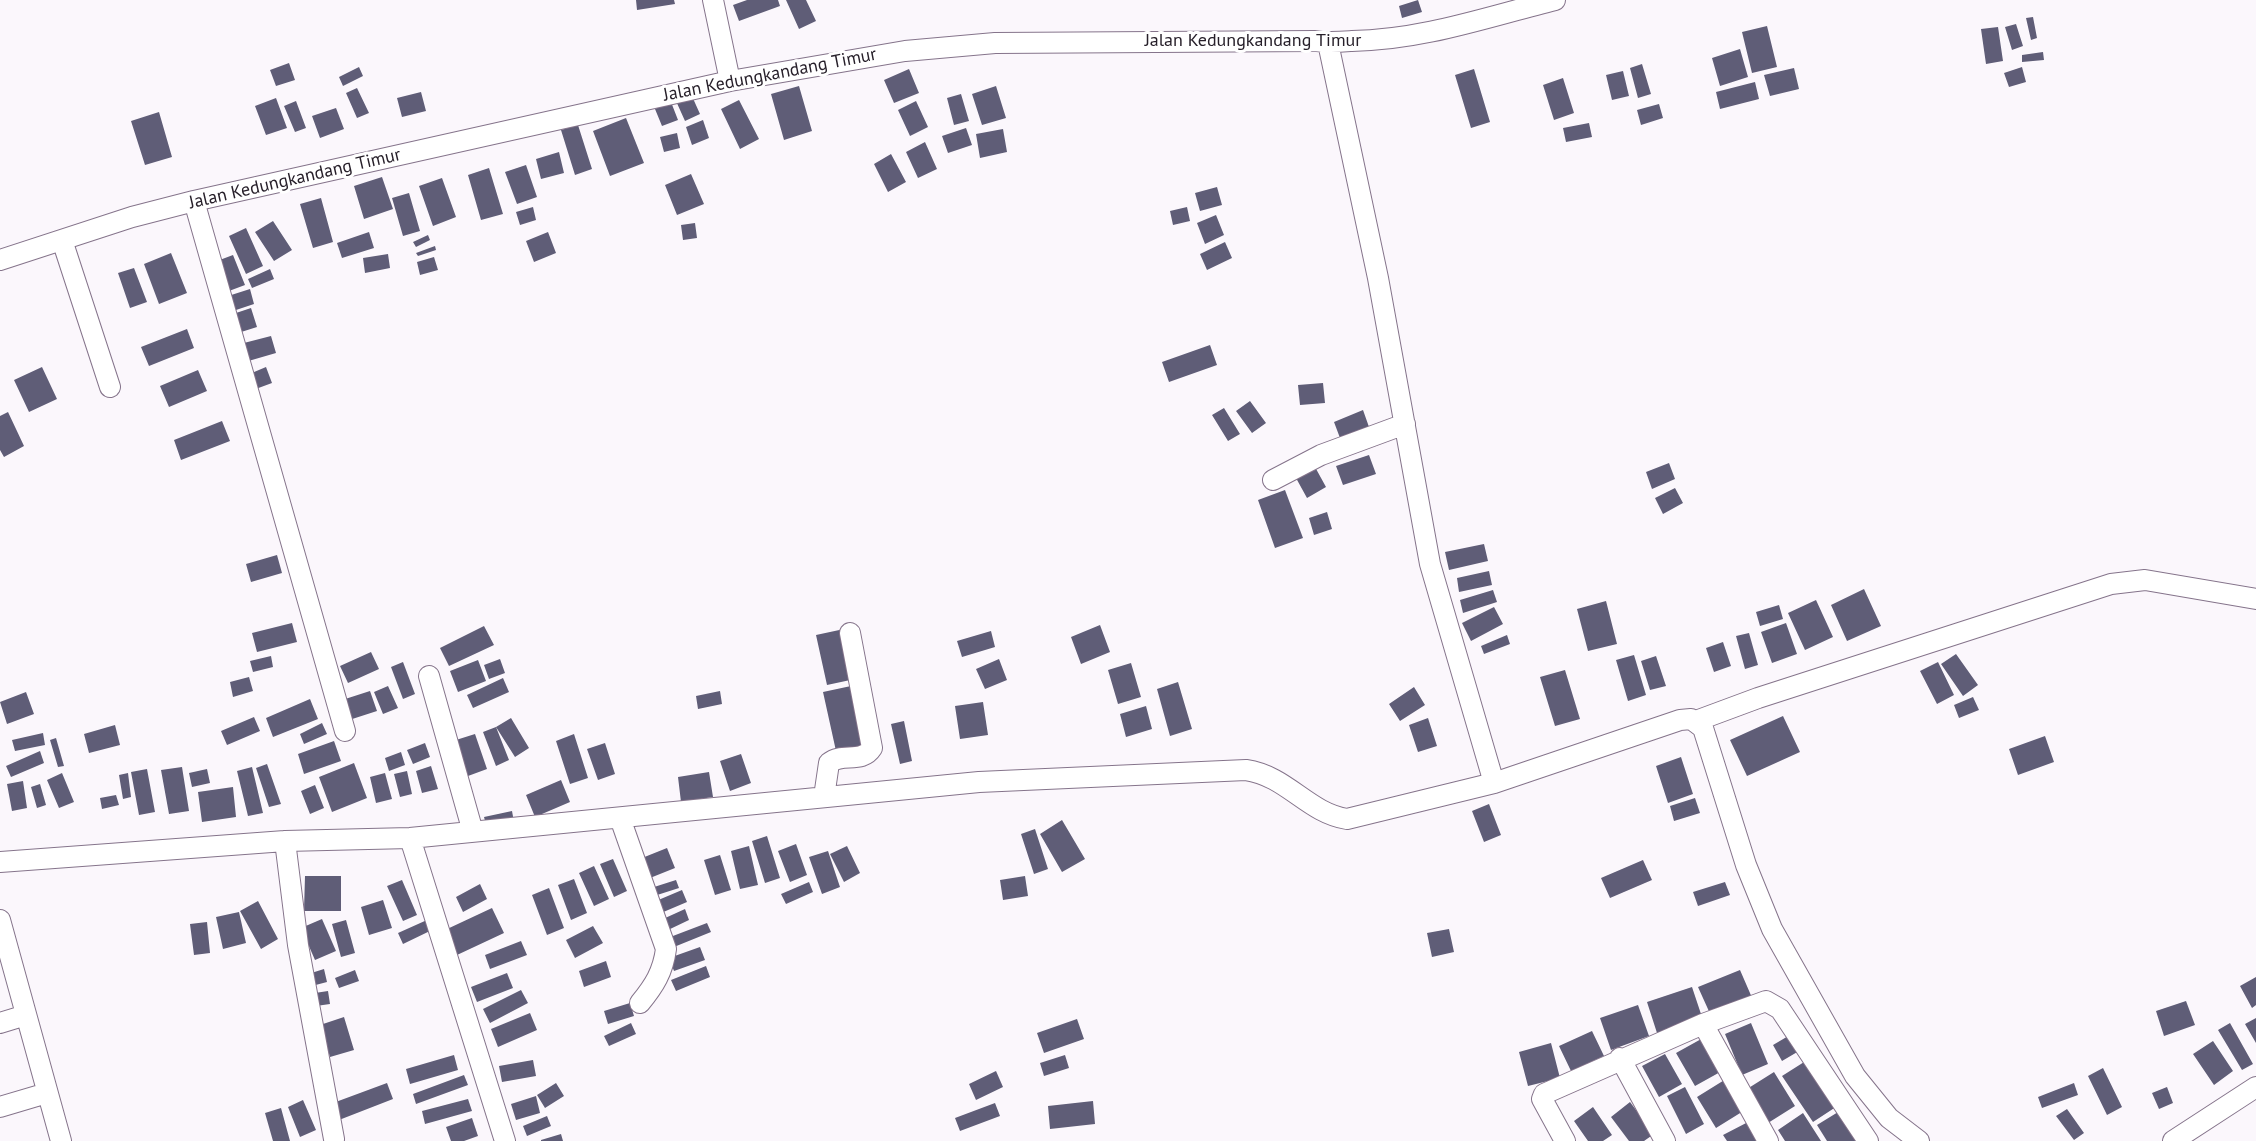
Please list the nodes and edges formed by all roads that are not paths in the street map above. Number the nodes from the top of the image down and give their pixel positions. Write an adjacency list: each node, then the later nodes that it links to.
1 (713, 0): 4 (street)
2 (1555, 0): 3 (street, Jalan Kedungkandang Timur)
3 (1328, 43): 4 (street, Jalan Kedungkandang Timur); 9 (street)
4 (730, 81): 5 (street, Jalan Kedungkandang Timur)
5 (194, 201): 6 (street, Jalan Kedungkandang Timur); 15 (street)
6 (62, 240): 7 (street, Jalan Kedungkandang Timur); 8 (street)
7 (0, 260)
8 (110, 387)
9 (1405, 424): 10 (street); 16 (street)
10 (1273, 480)
11 (2256, 599): 14 (street)
12 (850, 633): 17 (street)
13 (429, 676): 19 (street)
14 (1696, 721): 16 (street); 33 (street)
15 (345, 731)
16 (1494, 783): 17 (street)
17 (824, 796): 18 (street)
18 (620, 818): 19 (street); 24 (street)
19 (473, 832): 20 (street)
20 (411, 838): 21 (street); 35 (street)
21 (285, 842): 22 (street); 32 (street)
22 (0, 862)
23 (0, 920): 25 (street)
24 (640, 1003)
25 (26, 1016): 26 (street); 30 (street)
26 (0, 1023)
27 (1703, 1024): 28 (street); 38 (street); 39 (street)
28 (1620, 1059): 36 (street); 37 (street)
29 (2256, 1087): 40 (street)
30 (47, 1093): 31 (street); 34 (street)
31 (0, 1107)
32 (334, 1139)
33 (1911, 1139)
34 (61, 1141)
35 (505, 1141)
36 (1565, 1141)
37 (1665, 1141)
38 (1768, 1141)
39 (1869, 1141)
40 (2173, 1141)

